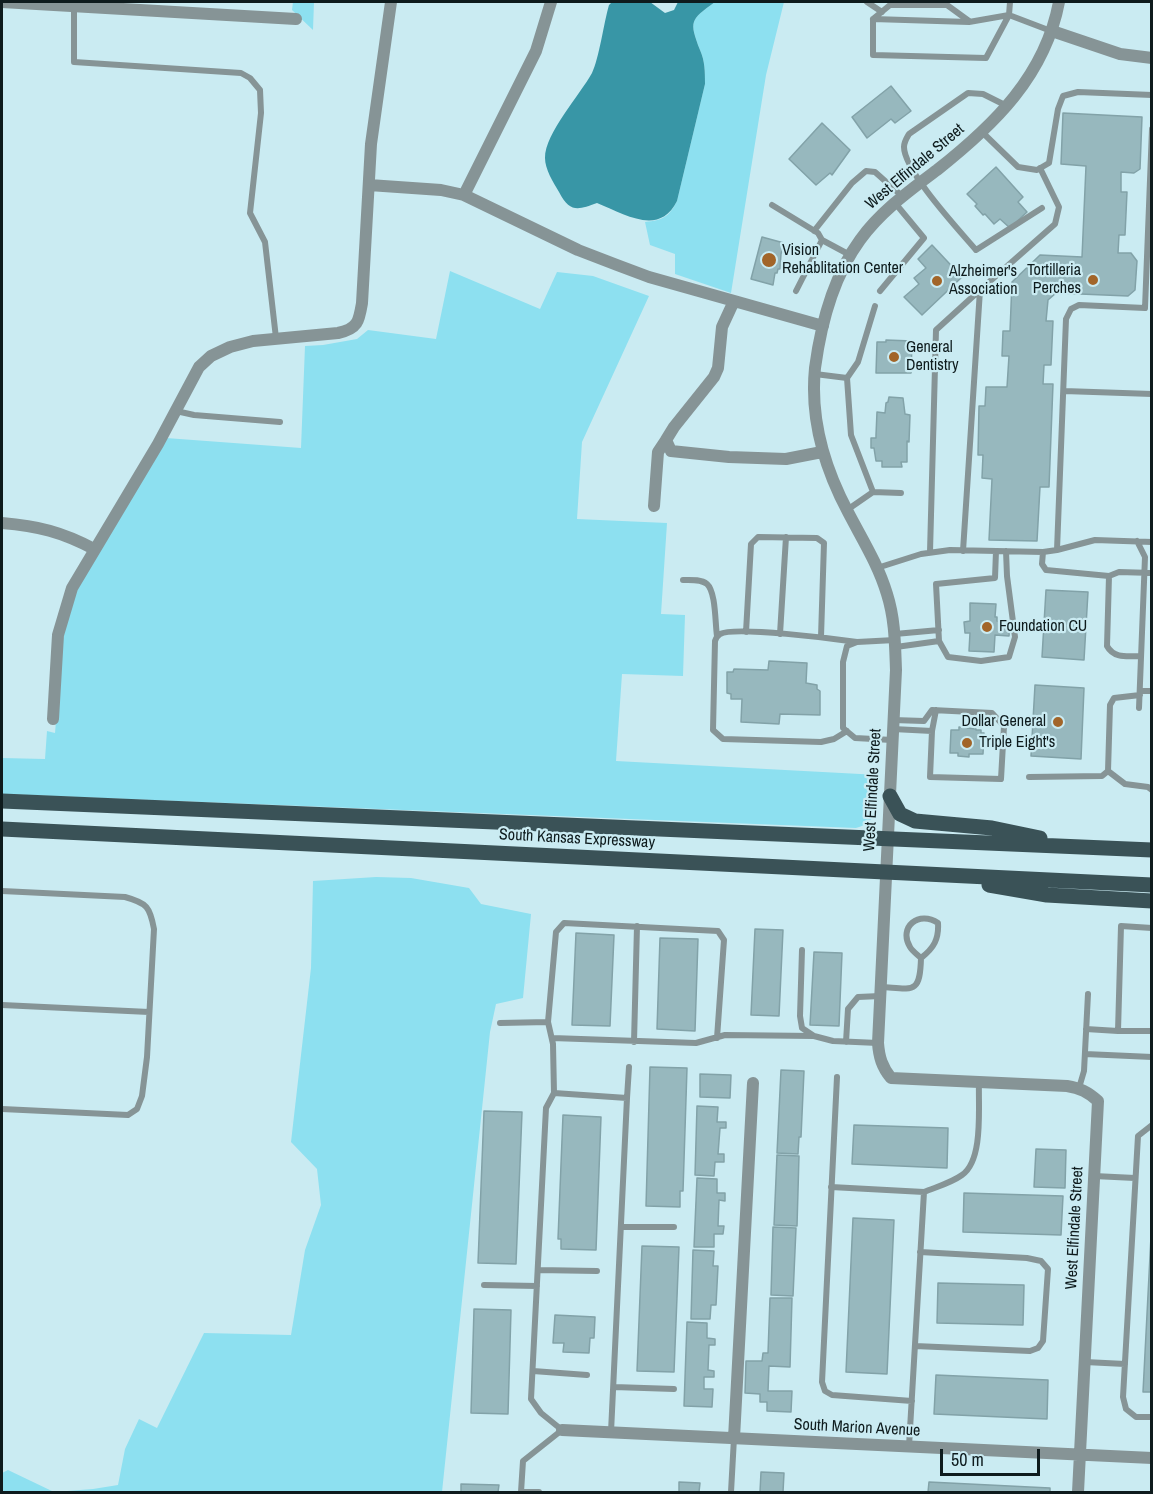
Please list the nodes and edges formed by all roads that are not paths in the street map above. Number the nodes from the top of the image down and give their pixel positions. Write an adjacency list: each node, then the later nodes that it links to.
1 (2, 2): 7 (street)
2 (391, 2): 21 (street)
3 (551, 2): 22 (street)
4 (867, 2): 8 (lane)
5 (1010, 2): 9 (lane)
6 (1059, 2): 13 (street, West Elfindale Street)
7 (74, 6): 10 (street); 36 (lane)
8 (882, 12): 11 (lane); 12 (lane)
9 (1009, 15): 11 (lane); 12 (lane); 13 (lane)
10 (296, 19)
11 (873, 19): 12 (lane)
12 (969, 22)
13 (1052, 31): 14 (street); 16 (street, West Elfindale Street)
14 (1152, 58)
15 (1152, 95): 19 (lane)
16 (1008, 106): 18 (street, West Elfindale Street); 20 (lane)
17 (1152, 129): 28 (lane)
18 (982, 132): 19 (lane); 20 (street, West Elfindale Street)
19 (1040, 168): 30 (lane)
20 (920, 182): 23 (street, West Elfindale Street); 25 (lane)
21 (369, 185): 22 (street); 36 (street)
22 (464, 195): 33 (street)
23 (898, 200): 26 (lane); 29 (street, West Elfindale Street); 32 (lane)
24 (771, 205): 26 (lane)
25 (1042, 208)
26 (814, 231): 27 (lane)
27 (822, 240): 29 (lane); 31 (lane)
28 (1150, 240): 39 (lane)
29 (850, 255): 35 (street, West Elfindale Street)
30 (980, 290): 55 (lane); 58 (lane)
31 (796, 291)
32 (880, 291)
33 (734, 301): 35 (street); 43 (street)
34 (875, 306): 38 (lane)
35 (823, 326): 37 (street, West Elfindale Street)
36 (276, 339): 41 (street)
37 (815, 374): 38 (lane); 44 (street, West Elfindale Street)
38 (847, 378): 45 (lane)
39 (1064, 391): 40 (lane); 54 (lane)
40 (1152, 394)
41 (176, 411): 42 (lane); 53 (street)
42 (280, 422)
43 (666, 441): 44 (street); 47 (street)
44 (822, 452): 48 (street, West Elfindale Street)
45 (873, 492): 46 (lane); 48 (lane)
46 (901, 493)
47 (654, 506)
48 (847, 510): 60 (street, West Elfindale Street)
49 (2, 523): 53 (street)
50 (786, 537): 69 (lane); 70 (lane); 72 (lane)
51 (1137, 541): 52 (lane); 54 (lane); 61 (lane)
52 (1152, 542)
53 (94, 549): 81 (street)
54 (1057, 550): 59 (lane)
55 (963, 551): 56 (lane); 58 (lane)
56 (996, 551): 57 (lane); 64 (lane)
57 (1006, 551): 59 (lane); 62 (lane)
58 (930, 552): 60 (lane)
59 (1043, 552): 63 (lane)
60 (877, 568): 73 (street, West Elfindale Street)
61 (1148, 573): 63 (lane); 66 (lane)
62 (1007, 576): 64 (lane); 74 (lane)
63 (1109, 576): 76 (lane)
64 (995, 578): 68 (lane)
65 (683, 579): 71 (lane)
66 (1143, 622): 67 (lane); 76 (lane)
67 (1152, 623)
68 (939, 630): 73 (lane); 74 (lane)
69 (746, 632): 70 (lane); 71 (lane)
70 (780, 634): 72 (lane)
71 (717, 636): 83 (lane)
72 (821, 637): 75 (lane)
73 (895, 640): 74 (lane); 75 (lane); 82 (street, West Elfindale Street)
74 (939, 641)
75 (858, 642): 83 (lane)
76 (1141, 656): 78 (lane)
77 (1152, 691): 78 (lane)
78 (1140, 693): 79 (lane); 85 (lane)
79 (1139, 708)
80 (936, 710): 82 (lane); 84 (lane); 84 (lane)
81 (53, 719)
82 (893, 730): 83 (lane); 84 (lane); 88 (street, West Elfindale Street)
83 (847, 731)
84 (932, 731)
85 (1108, 771): 86 (lane); 87 (lane)
86 (1029, 777)
87 (1152, 790)
88 (890, 796): 91 (street, West Elfindale Street); 92 (main road)
89 (2, 801): 91 (main road, South Kansas Expressway)
90 (2, 829): 94 (main road, South Kansas Expressway)
91 (887, 840): 92 (main road, South Kansas Expressway); 94 (street, West Elfindale Street)
92 (1070, 846): 93 (main road, South Kansas Expressway)
93 (1152, 850)
94 (886, 872): 95 (main road, South Kansas Expressway); 103 (street, West Elfindale Street)
95 (948, 875): 96 (main road, South Kansas Expressway); 98 (main road)
96 (1152, 885)
97 (2, 891): 106 (lane)
98 (1152, 901)
99 (637, 926): 107 (lane); 114 (lane); 115 (lane)
100 (1152, 928): 110 (lane)
101 (802, 951): 112 (lane)
102 (921, 958): 102 (lane); 103 (lane)
103 (880, 991): 116 (lane); 117 (street, West Elfindale Street)
104 (1088, 994): 109 (lane)
105 (2, 1005): 106 (lane)
106 (150, 1011): 127 (lane)
107 (548, 1022): 108 (lane); 113 (lane)
108 (500, 1023)
109 (1086, 1029): 110 (lane); 118 (lane)
110 (1118, 1031): 111 (lane)
111 (1152, 1031)
112 (814, 1036): 114 (lane); 116 (lane)
113 (552, 1038): 115 (lane); 125 (lane)
114 (717, 1038): 115 (lane)
115 (634, 1042)
116 (846, 1042): 117 (lane)
117 (878, 1043): 122 (street, West Elfindale Street)
118 (1085, 1053): 119 (lane); 124 (lane)
119 (1152, 1057)
120 (629, 1068): 126 (lane)
121 (837, 1077): 131 (lane)
122 (979, 1082): 124 (street, West Elfindale Street); 132 (lane)
123 (753, 1083): 151 (street)
124 (1079, 1088): 129 (street, West Elfindale Street)
125 (554, 1093): 126 (lane); 136 (lane)
126 (627, 1098): 133 (lane)
127 (2, 1109)
128 (1152, 1125): 130 (lane)
129 (1094, 1176): 130 (lane); 141 (street, West Elfindale Street)
130 (1135, 1178): 142 (lane)
131 (831, 1187): 132 (lane); 147 (lane)
132 (924, 1192): 135 (lane)
133 (621, 1227): 134 (lane); 145 (lane)
134 (674, 1227)
135 (920, 1252): 140 (lane); 140 (lane)
136 (538, 1269): 137 (lane); 139 (lane)
137 (597, 1271)
138 (484, 1285): 139 (lane)
139 (537, 1286): 143 (lane)
140 (915, 1346): 147 (lane)
141 (1085, 1362): 142 (lane); 153 (street, West Elfindale Street)
142 (1125, 1364): 148 (lane)
143 (533, 1371): 144 (lane); 149 (lane)
144 (587, 1375)
145 (614, 1388): 146 (lane); 150 (lane)
146 (674, 1389)
147 (912, 1401): 152 (lane)
148 (1152, 1417)
149 (562, 1430): 150 (street, South Marion Avenue); 155 (lane)
150 (611, 1432): 151 (street, South Marion Avenue)
151 (734, 1438): 152 (street, South Marion Avenue); 157 (lane)
152 (909, 1447): 153 (street, South Marion Avenue)
153 (1080, 1455): 154 (street, South Marion Avenue); 158 (street, West Elfindale Street)
154 (1152, 1458)
155 (521, 1492): 156 (lane)
156 (539, 1492)
157 (731, 1492)
158 (1078, 1492)

